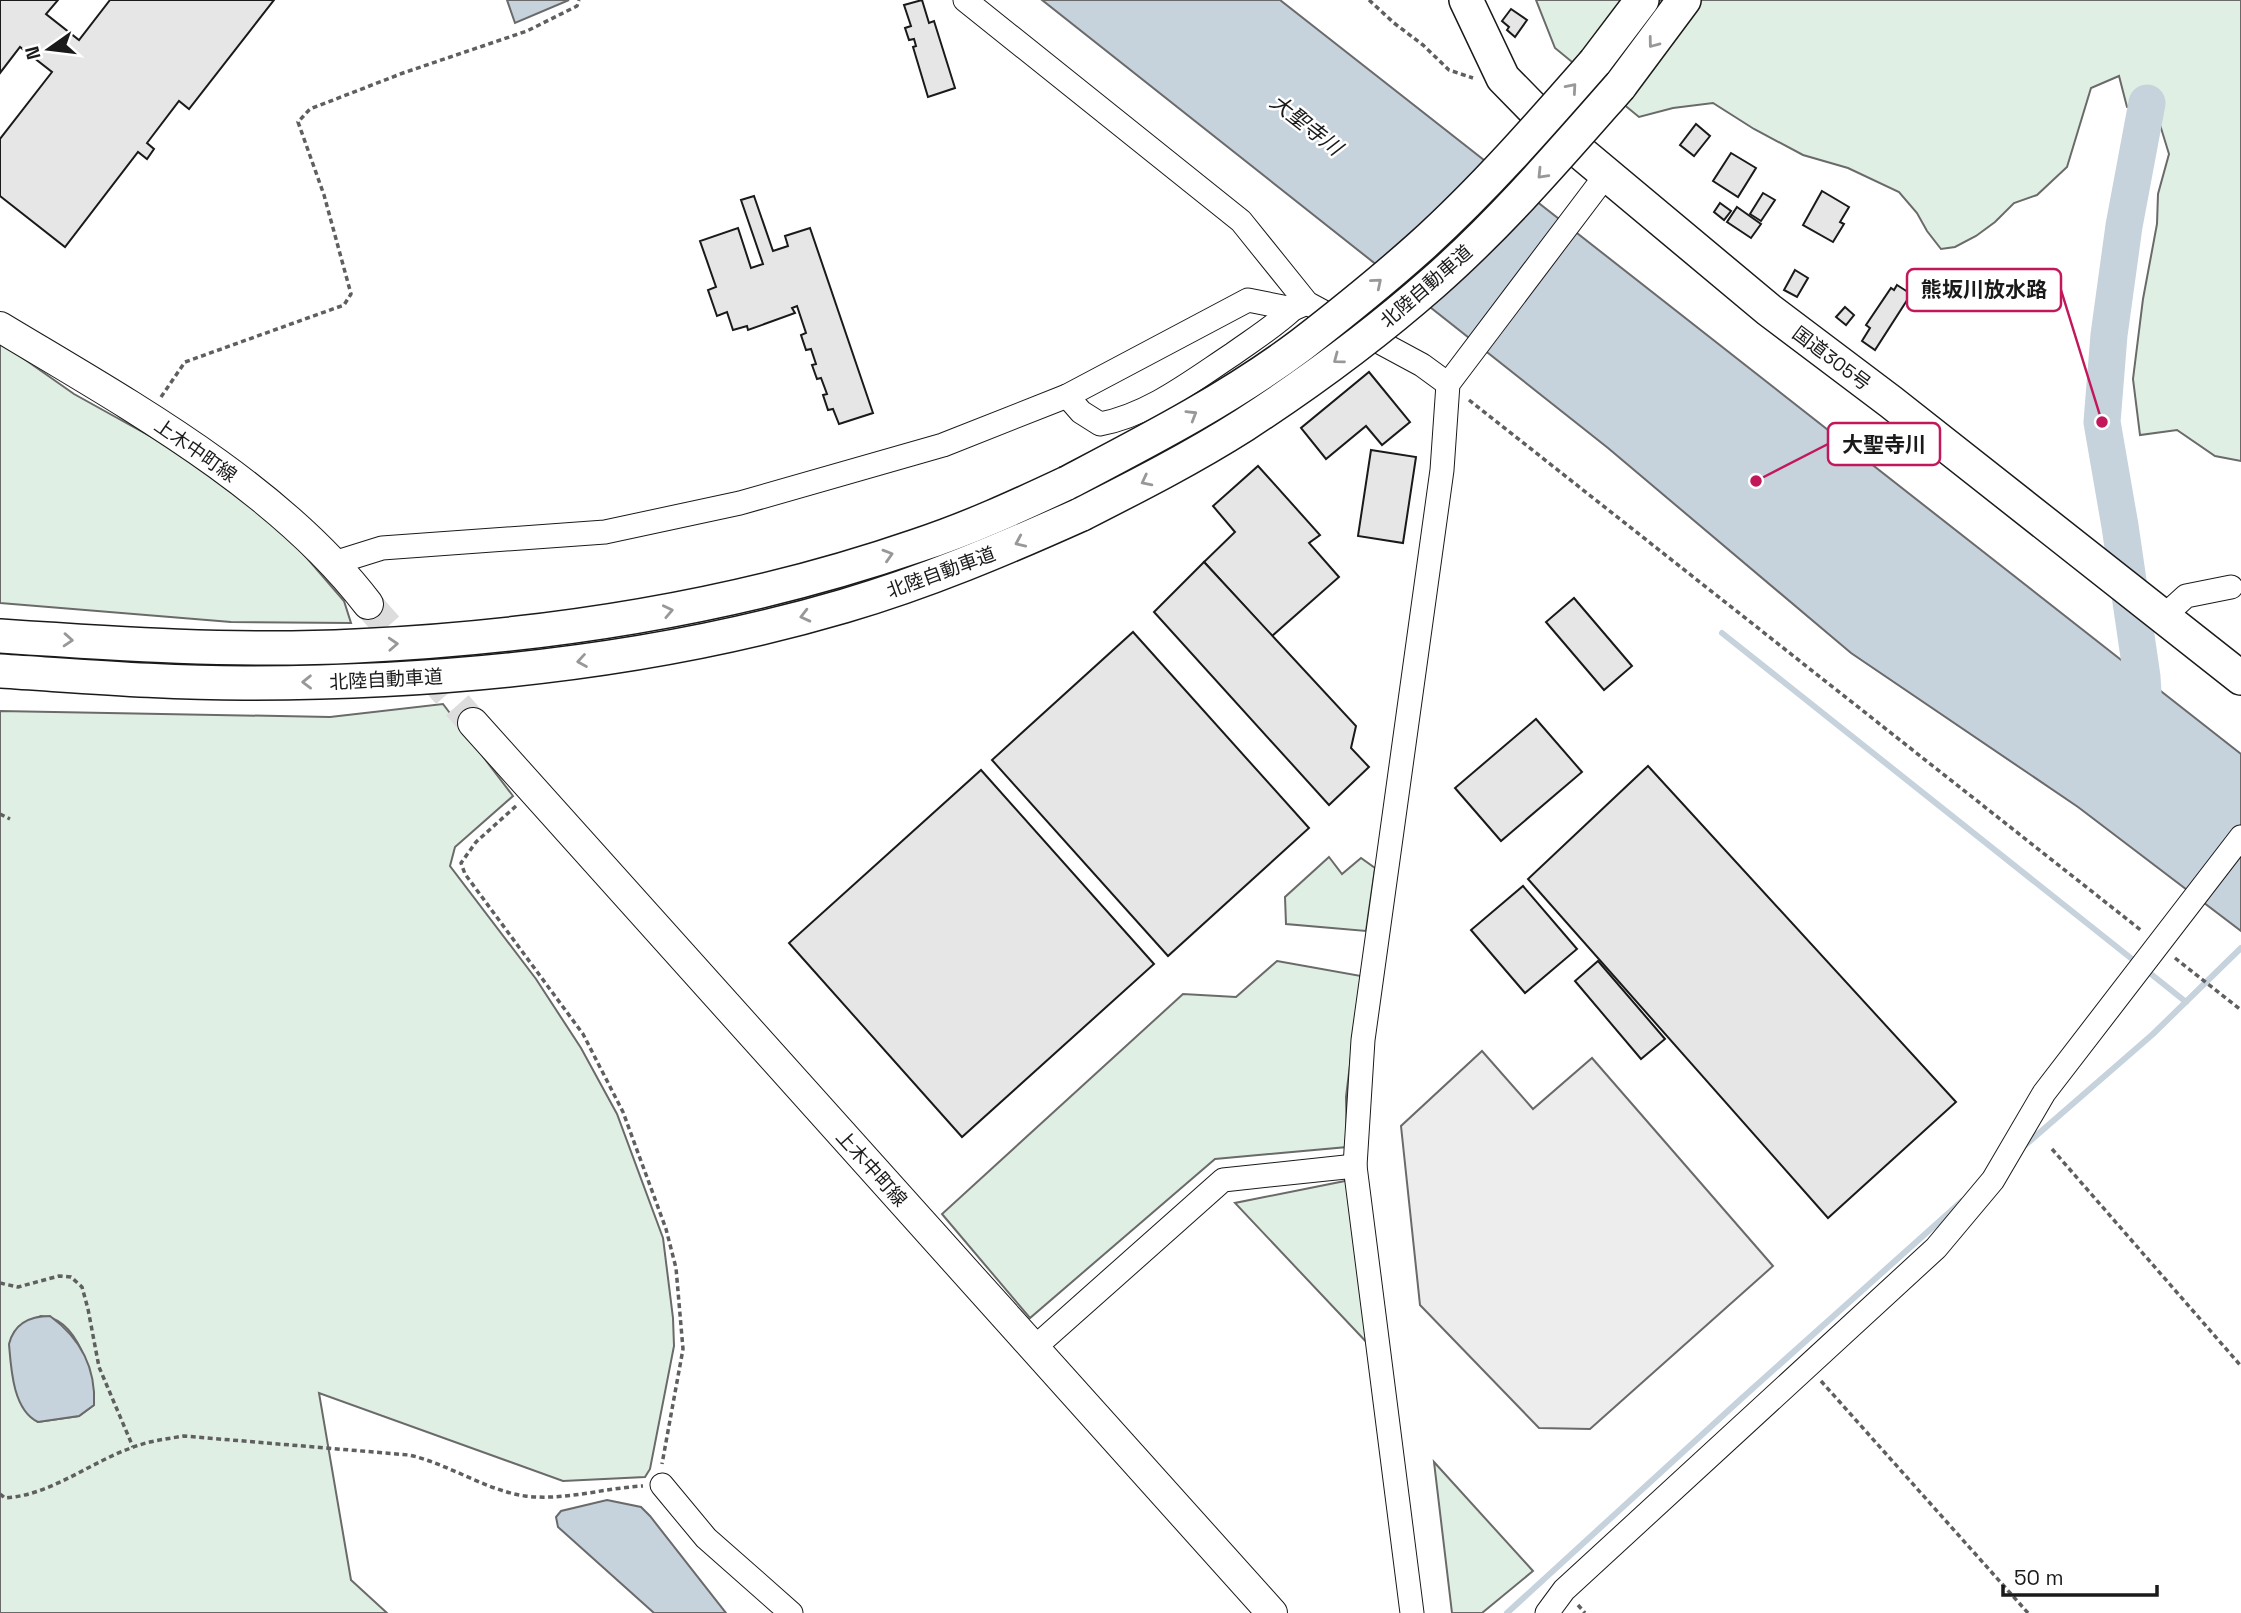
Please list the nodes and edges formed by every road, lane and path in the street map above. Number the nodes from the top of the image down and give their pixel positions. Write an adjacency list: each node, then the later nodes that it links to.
1 (579, 0): 13 (path)
2 (965, 0): 9 (street)
3 (1369, 0): 7 (path)
4 (1466, 0): 7 (highway, 国道305号)
5 (1642, 0): 18 (highway, 北陸自動車道, one-way to 5, bridge)
6 (1684, 0): 19 (highway, 北陸自動車道, one-way to 19, bridge)
7 (1503, 78): 8 (highway, 国道305号)
8 (1599, 183): 11 (street); 17 (highway, 国道305号)
9 (1300, 306): 11 (street); 12 (street); 12 (street)
10 (0, 327): 13 (main road, 上木中町線)
11 (1448, 384): 26 (path); 29 (street)
12 (1067, 396): 14 (street)
13 (148, 416): 14 (main road, 上木中町線)
14 (334, 563): 16 (main road, 上木中町線)
15 (2231, 587): 17 (street)
16 (368, 604)
17 (2157, 611): 20 (highway, 国道305号)
18 (0, 636)
19 (0, 671)
20 (2241, 678)
21 (473, 723): 22 (main road, 上木中町線)
22 (534, 792): 31 (main road, 上木中町線); 35 (path)
23 (0, 814): 24 (path)
24 (10, 820)
25 (2241, 837): 26 (street)
26 (2158, 944): 27 (path); 32 (street)
27 (2241, 1010)
28 (2052, 1149): 33 (path)
29 (1355, 1166): 31 (street); 40 (street)
30 (0, 1283): 34 (path)
31 (1034, 1348): 39 (main road, 上木中町線)
32 (1808, 1366): 41 (street); 42 (path)
33 (2241, 1366)
34 (133, 1447): 36 (path); 37 (path)
35 (662, 1461)
36 (662, 1485): 38 (street)
37 (0, 1494)
38 (791, 1613)
39 (1272, 1613)
40 (1412, 1613)
41 (1547, 1613)
42 (2028, 1613)

